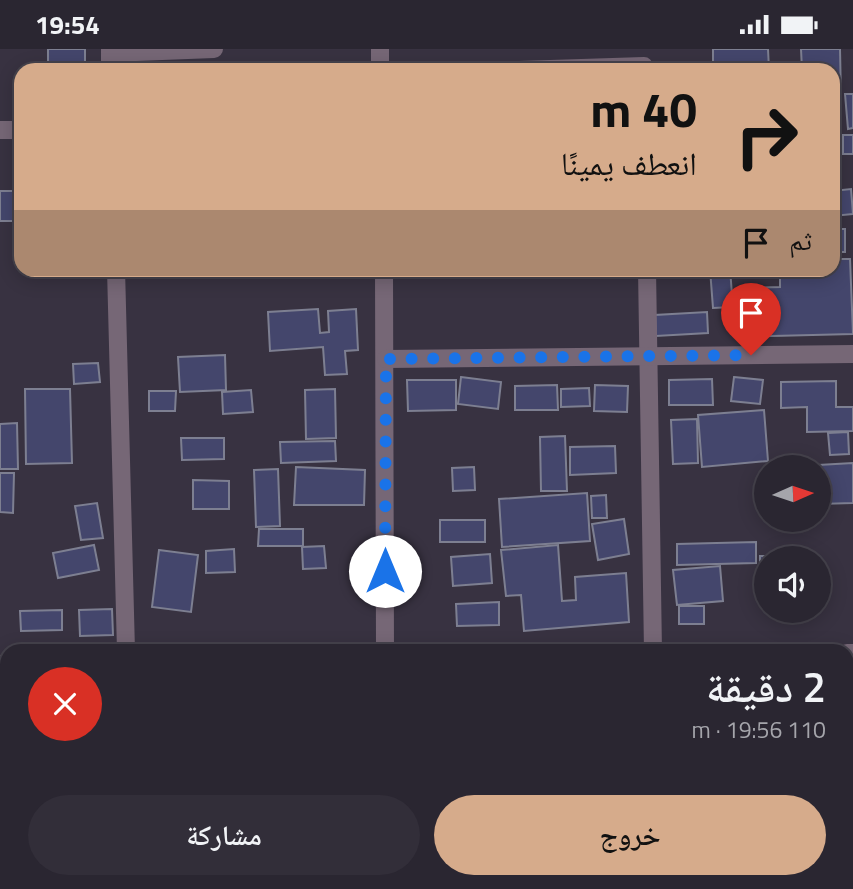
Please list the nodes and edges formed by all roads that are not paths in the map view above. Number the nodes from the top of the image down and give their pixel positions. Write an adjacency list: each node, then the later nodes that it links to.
1 (214, 49): 2 (street)
2 (110, 57)
3 (116, 277): 9 (street)
4 (384, 277): 8 (street)
5 (647, 277): 7 (street)
6 (853, 354): 7 (street)
7 (648, 357): 8 (street); 11 (street)
8 (386, 359): 10 (street)
9 (127, 644)
10 (385, 644)
11 (653, 644)

